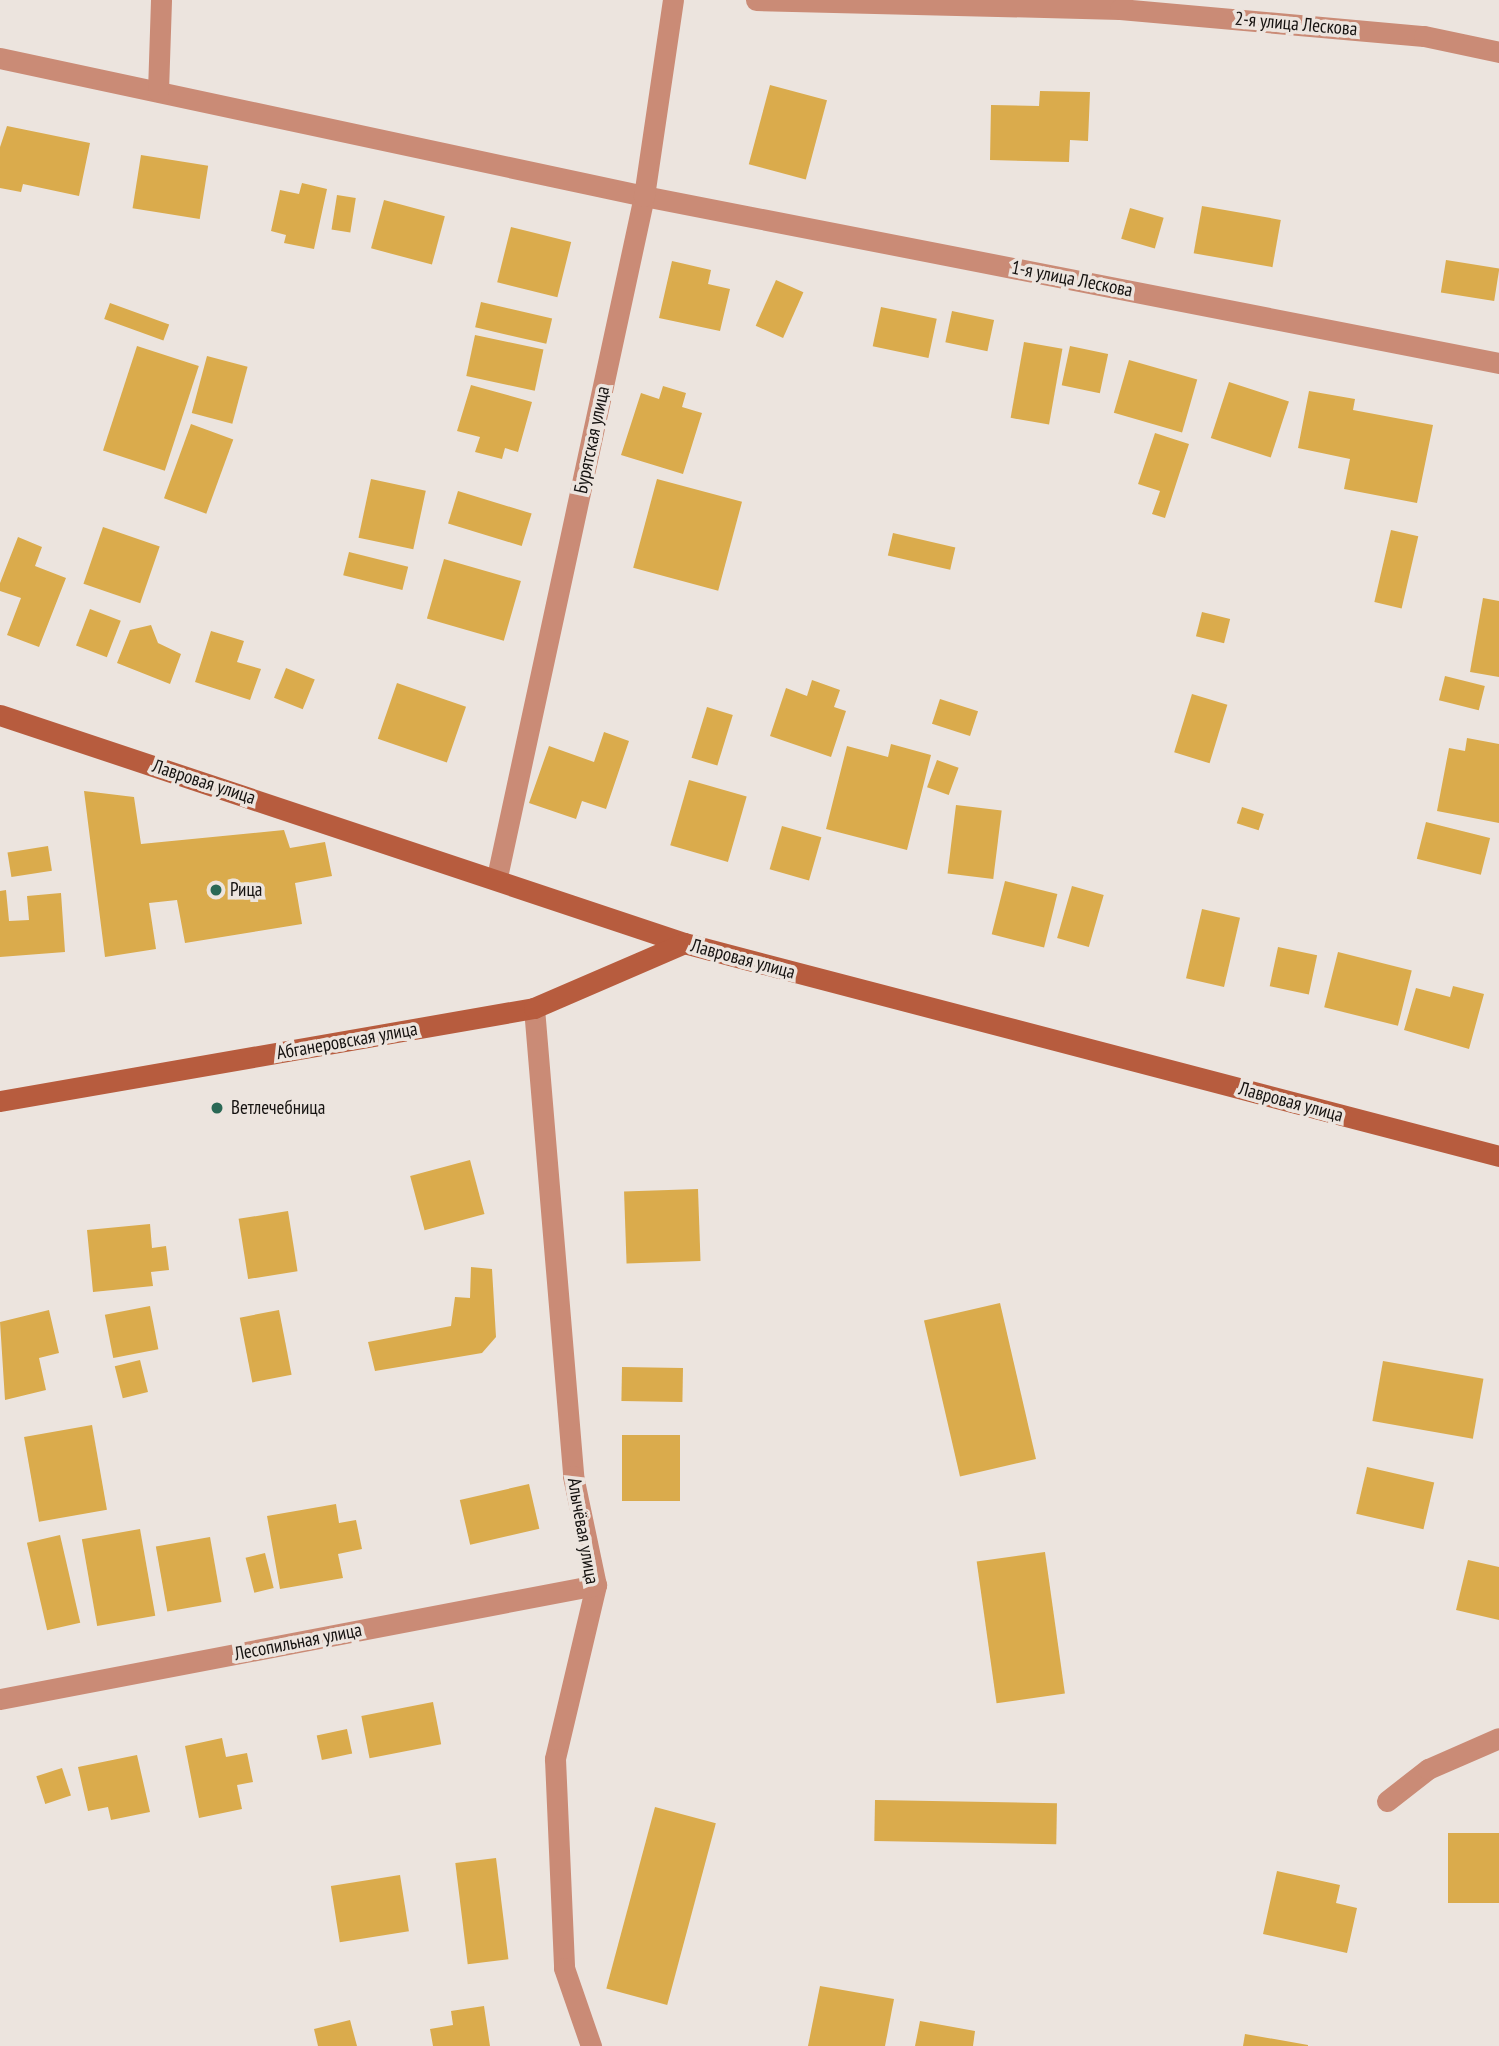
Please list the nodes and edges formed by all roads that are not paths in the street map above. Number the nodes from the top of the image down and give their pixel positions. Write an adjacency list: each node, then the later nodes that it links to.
1 (161, 0): 7 (street)
2 (673, 0): 8 (street, Бурятская улица)
3 (755, 0): 4 (street, 2-я улица Лескова)
4 (1120, 4): 5 (street, 2-я улица Лескова)
5 (1499, 52)
6 (0, 58): 7 (street, 1-я улица Лескова)
7 (158, 92): 8 (street, 1-я улица Лескова)
8 (644, 196): 9 (street, 1-я улица Лескова); 11 (street, Бурятская улица)
9 (1499, 363)
10 (0, 715): 11 (street, Лавровая улица)
11 (497, 877): 12 (street, Лавровая улица)
12 (684, 943): 13 (street, Абганеровская улица); 15 (street, Лавровая улица)
13 (534, 1008): 14 (street, Абганеровская улица); 16 (street, Алычёвая улица)
14 (0, 1101)
15 (1499, 1156)
16 (596, 1585): 17 (street, Лесопильная улица); 20 (street, Алычёвая улица)
17 (0, 1699)
18 (1499, 1738): 19 (street)
19 (1387, 1801)
20 (592, 2046)

